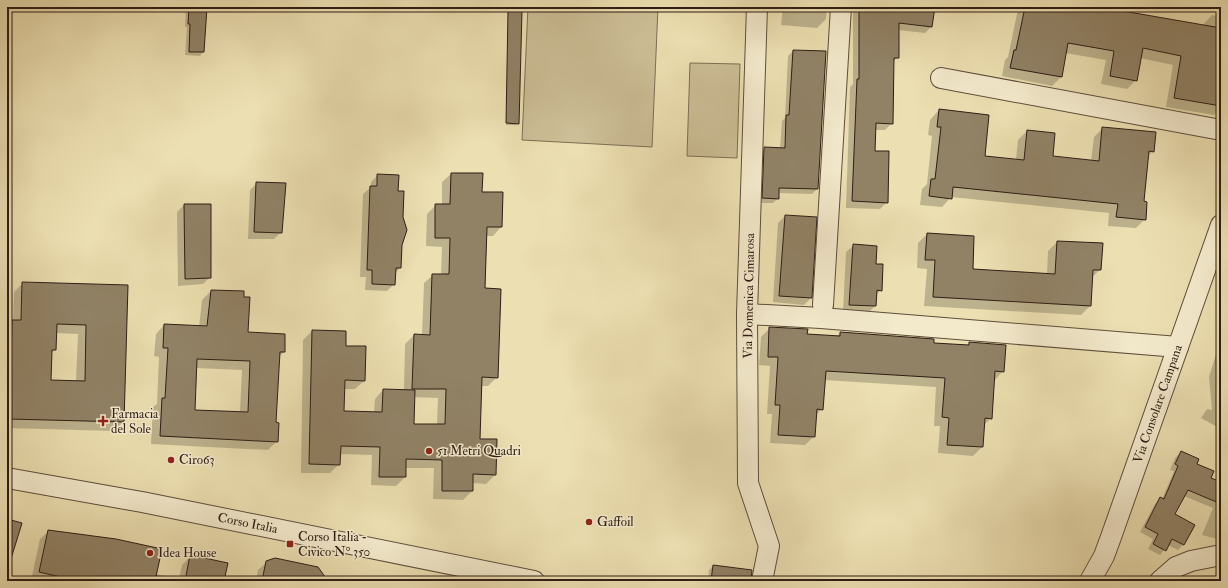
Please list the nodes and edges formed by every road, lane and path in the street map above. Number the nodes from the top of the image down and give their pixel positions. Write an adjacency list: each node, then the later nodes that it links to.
1 (757, 7): 7 (street, Via Domenica Cimarosa)
2 (841, 7): 6 (street)
3 (941, 78): 4 (street)
4 (1221, 130)
5 (1221, 225): 8 (street, Via Consolare Campana)
6 (823, 305)
7 (747, 314): 8 (street); 12 (street, Via Domenica Cimarosa)
8 (1178, 347): 13 (street, Via Consolare Campana)
9 (7, 478): 11 (street, Corso Italia)
10 (1221, 555): 14 (street)
11 (534, 581)
12 (762, 581)
13 (1090, 581)
14 (1160, 581)

